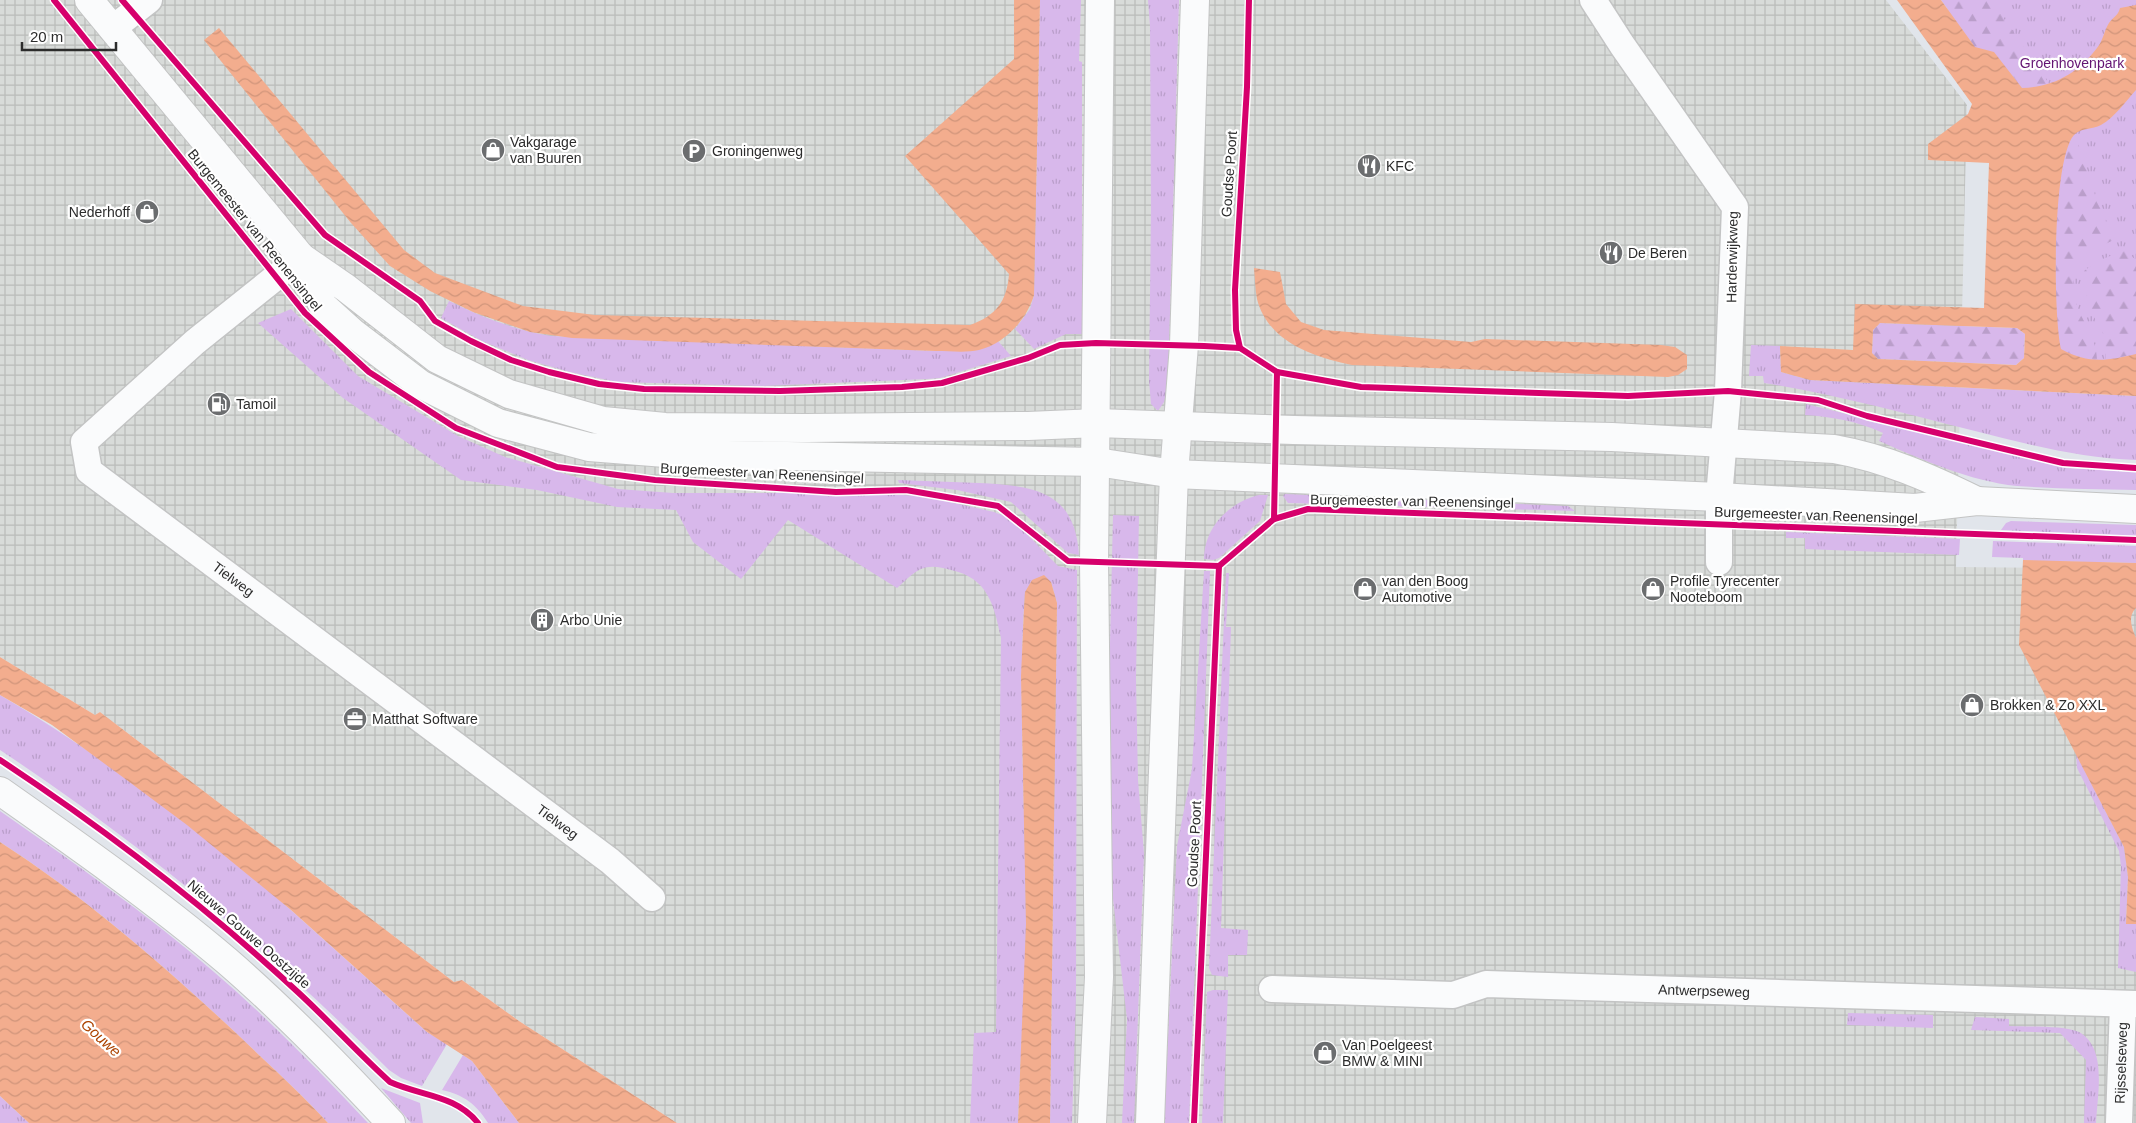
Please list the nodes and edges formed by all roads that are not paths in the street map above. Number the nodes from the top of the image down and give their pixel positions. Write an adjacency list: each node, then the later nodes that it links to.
1 (89, 0): 6 (main road, Burgemeester van Reenensingel)
2 (149, 0): 6 (street)
3 (1100, 0): 8 (main road)
4 (1195, 0): 9 (main road)
5 (1593, 0): 10 (street, Harderwijkweg)
6 (112, 29): 7 (main road, Burgemeester van Reenensingel)
7 (301, 257): 8 (main road, Burgemeester van Reenensingel); 11 (main road, Burgemeester van Reenensingel); 18 (street, Tielweg)
8 (1097, 423): 9 (main road, Burgemeester van Reenensingel); 11 (main road)
9 (1179, 427): 10 (main road, Burgemeester van Reenensingel); 12 (main road)
10 (1725, 442): 13 (street, Harderwijkweg); 14 (main road, Burgemeester van Reenensingel)
11 (1097, 462): 12 (main road, Burgemeester van Reenensingel); 22 (main road)
12 (1174, 474): 13 (main road, Burgemeester van Reenensingel); 23 (main road)
13 (1719, 498): 14 (main road, Burgemeester van Reenensingel); 16 (street, Burgemeester van Reenensingel)
14 (1977, 500): 15 (main road, Burgemeester van Reenensingel)
15 (2136, 509)
16 (1719, 562)
17 (0, 791): 21 (main road)
18 (652, 898)
19 (1272, 989): 20 (street, Antwerpseweg)
20 (2129, 1004): 24 (street, Rijsselseweg)
21 (391, 1123)
22 (1092, 1123)
23 (1150, 1123)
24 (2119, 1123)

